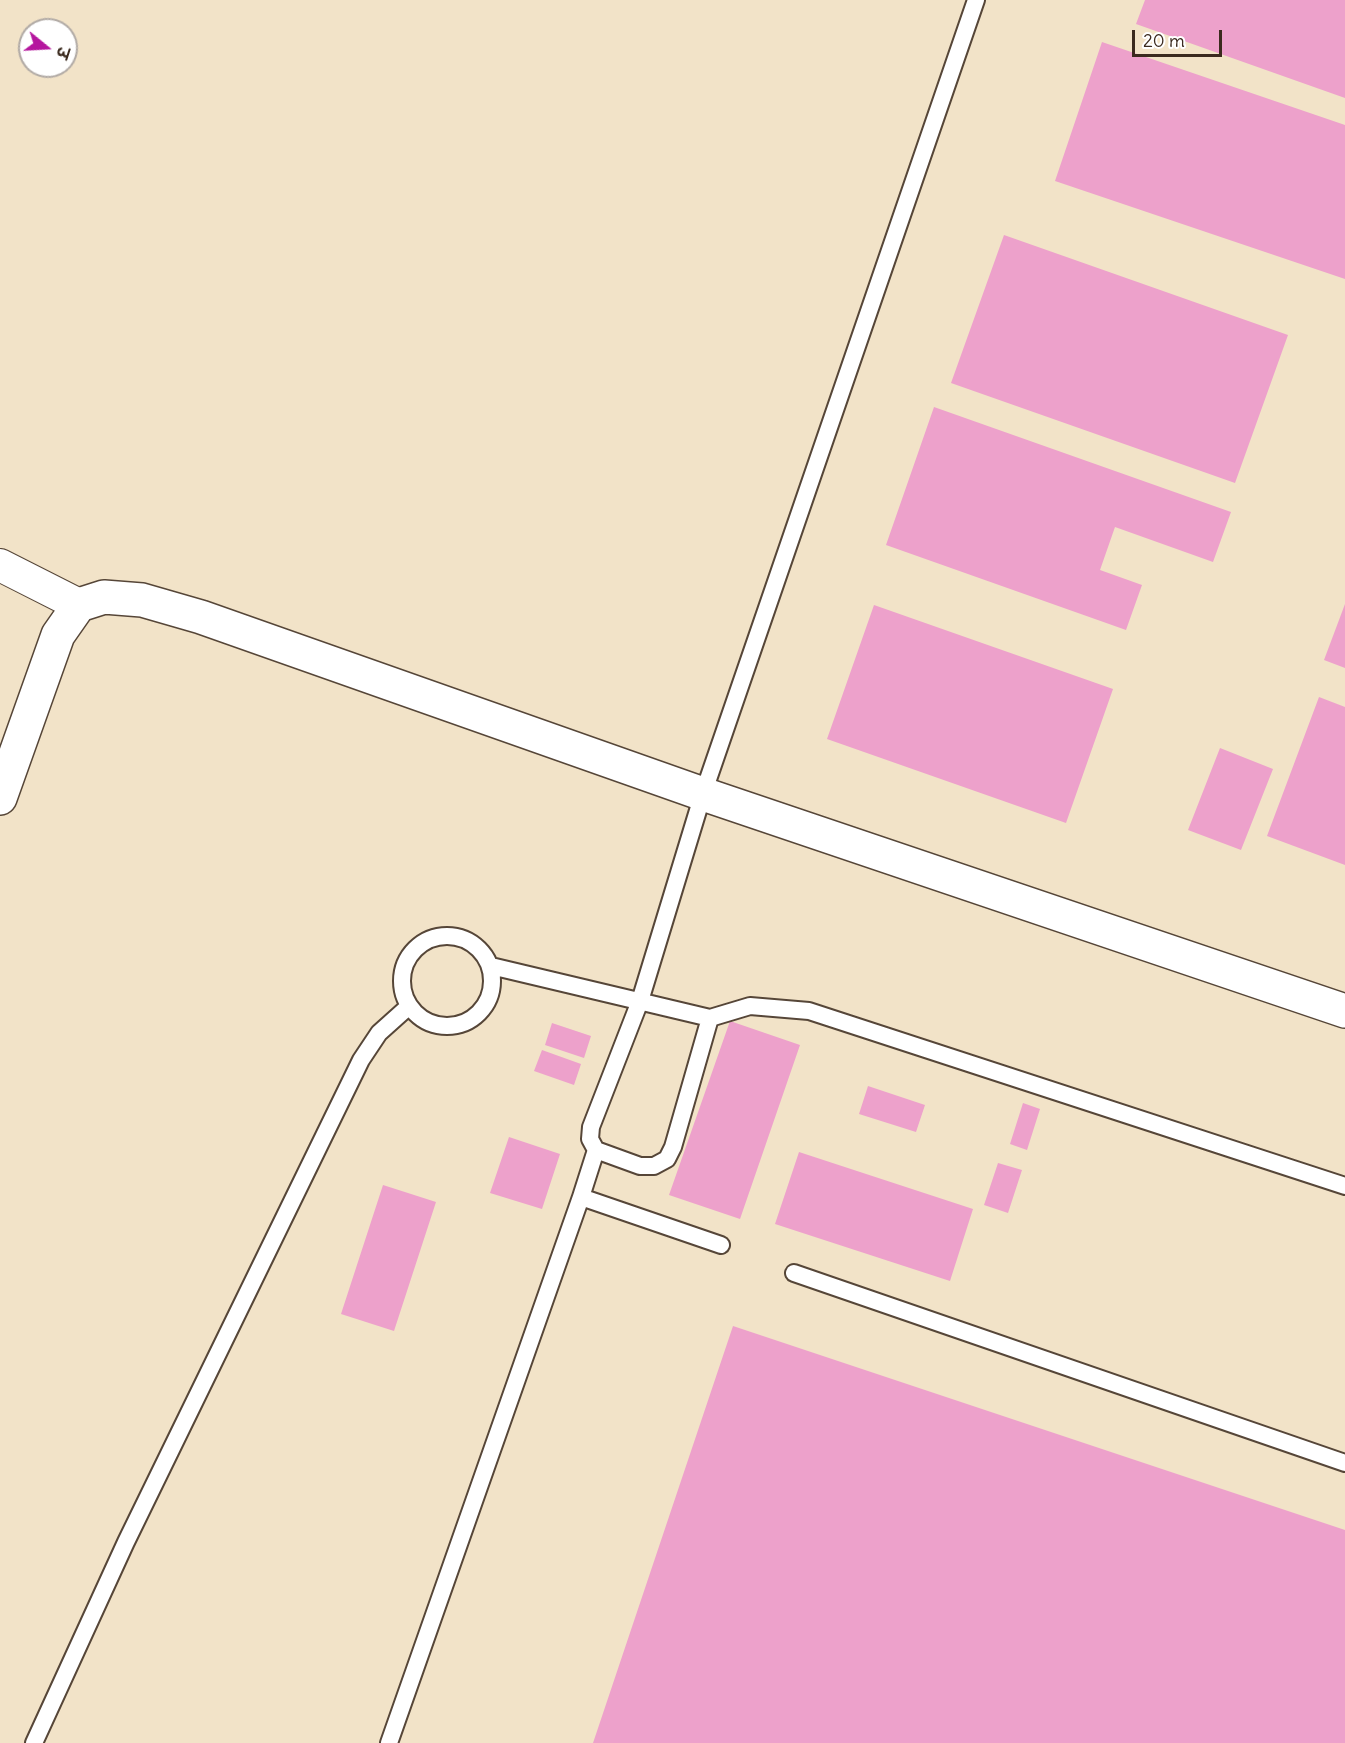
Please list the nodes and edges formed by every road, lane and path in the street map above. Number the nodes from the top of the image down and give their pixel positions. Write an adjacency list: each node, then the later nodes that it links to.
1 (976, 0): 4 (lane)
2 (0, 565): 3 (street)
3 (79, 605): 4 (street); 5 (street)
4 (703, 794): 7 (lane); 9 (street)
5 (0, 798)
6 (491, 966): 7 (lane); 8 (lane); 8 (lane)
7 (640, 1001): 10 (lane); 11 (lane)
8 (408, 1007): 17 (lane)
9 (1345, 1011)
10 (710, 1018): 11 (lane); 12 (lane)
11 (596, 1150): 13 (lane)
12 (1345, 1186)
13 (581, 1197): 14 (lane); 18 (lane)
14 (721, 1245)
15 (794, 1273): 16 (lane)
16 (1345, 1463)
17 (34, 1743)
18 (389, 1743)

